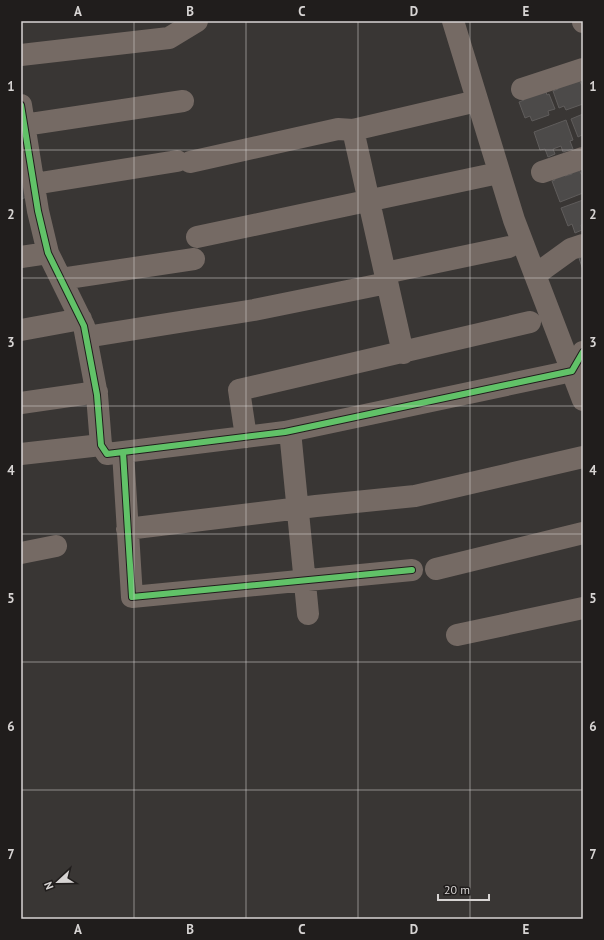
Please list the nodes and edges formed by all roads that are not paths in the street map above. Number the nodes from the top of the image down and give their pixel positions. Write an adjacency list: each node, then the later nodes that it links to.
1 (197, 21): 3 (street)
2 (453, 21): 7 (street)
3 (21, 55)
4 (583, 70): 5 (street)
5 (522, 89)
6 (183, 101): 8 (street)
7 (477, 101): 9 (street); 21 (street)
8 (23, 115): 13 (street)
9 (353, 130): 13 (street); 14 (street)
10 (583, 158): 11 (street)
11 (542, 172)
12 (489, 176): 14 (street)
13 (34, 184): 18 (street)
14 (369, 202): 15 (street); 22 (street)
15 (197, 237)
16 (583, 245): 21 (street)
17 (509, 247): 22 (street)
18 (48, 253): 19 (street); 23 (street)
19 (21, 257)
20 (194, 259): 23 (street)
21 (536, 275): 29 (street)
22 (386, 278): 25 (street); 28 (street)
23 (61, 279): 25 (street)
24 (530, 322): 28 (street)
25 (84, 328): 26 (street); 30 (street)
26 (21, 330)
27 (583, 352): 29 (street)
28 (403, 353): 34 (street)
29 (572, 371): 31 (street); 33 (street)
30 (97, 392): 32 (street); 35 (street)
31 (583, 400)
32 (21, 403)
33 (290, 431): 34 (street); 39 (street)
34 (246, 437): 36 (street)
35 (101, 445): 36 (street); 37 (street)
36 (123, 452): 40 (street)
37 (21, 454)
38 (583, 457): 39 (street)
39 (298, 508): 40 (street); 46 (street)
40 (128, 529): 46 (street)
41 (583, 533): 44 (street)
42 (56, 546): 43 (street)
43 (21, 552)
44 (436, 569)
45 (412, 570): 46 (street)
46 (305, 580): 48 (street)
47 (583, 608): 49 (street)
48 (308, 614)
49 (456, 635)

